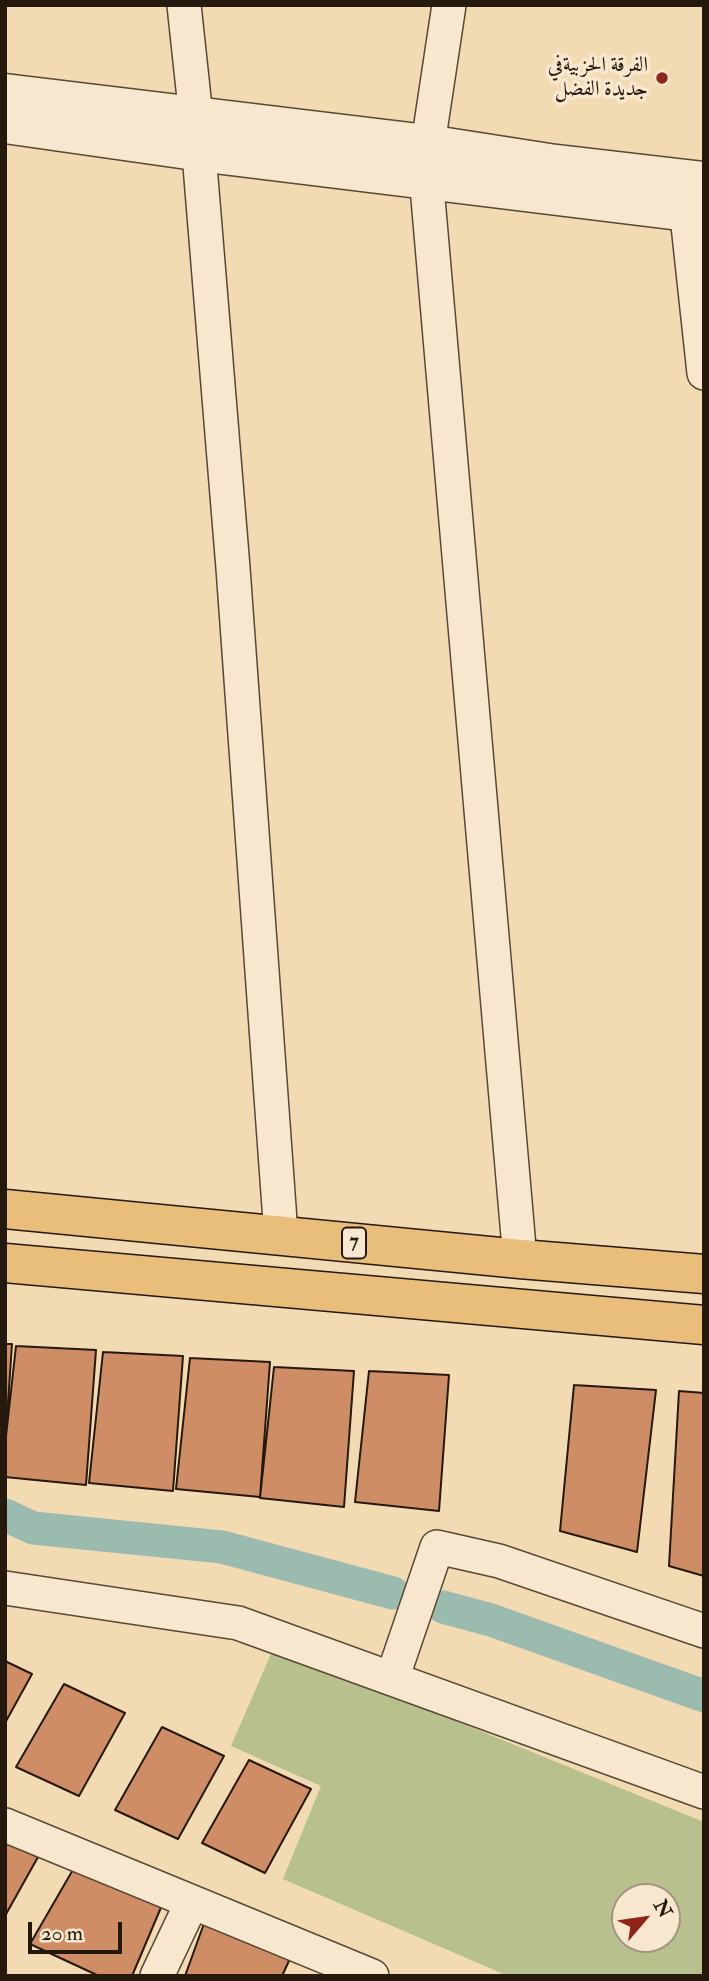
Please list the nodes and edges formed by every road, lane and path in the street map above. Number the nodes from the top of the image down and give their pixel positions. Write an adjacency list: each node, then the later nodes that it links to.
1 (184, 5): 5 (street)
2 (449, 5): 6 (street)
3 (5, 93): 5 (street)
4 (5, 124): 5 (street)
5 (197, 134): 6 (street); 10 (street)
6 (427, 162): 7 (street); 11 (street)
7 (695, 196): 8 (street)
8 (704, 373)
9 (5, 1209): 10 (main road, 7)
10 (281, 1236): 11 (main road, 7)
11 (520, 1259): 13 (main road, 7)
12 (5, 1263): 14 (main road)
13 (704, 1274)
14 (704, 1325)
15 (5, 1588): 17 (street)
16 (704, 1631): 17 (street)
17 (391, 1679): 18 (street)
18 (704, 1792)
19 (5, 1825): 20 (street)
20 (192, 1902): 21 (street); 22 (street)
21 (157, 1976)
22 (372, 1976)

